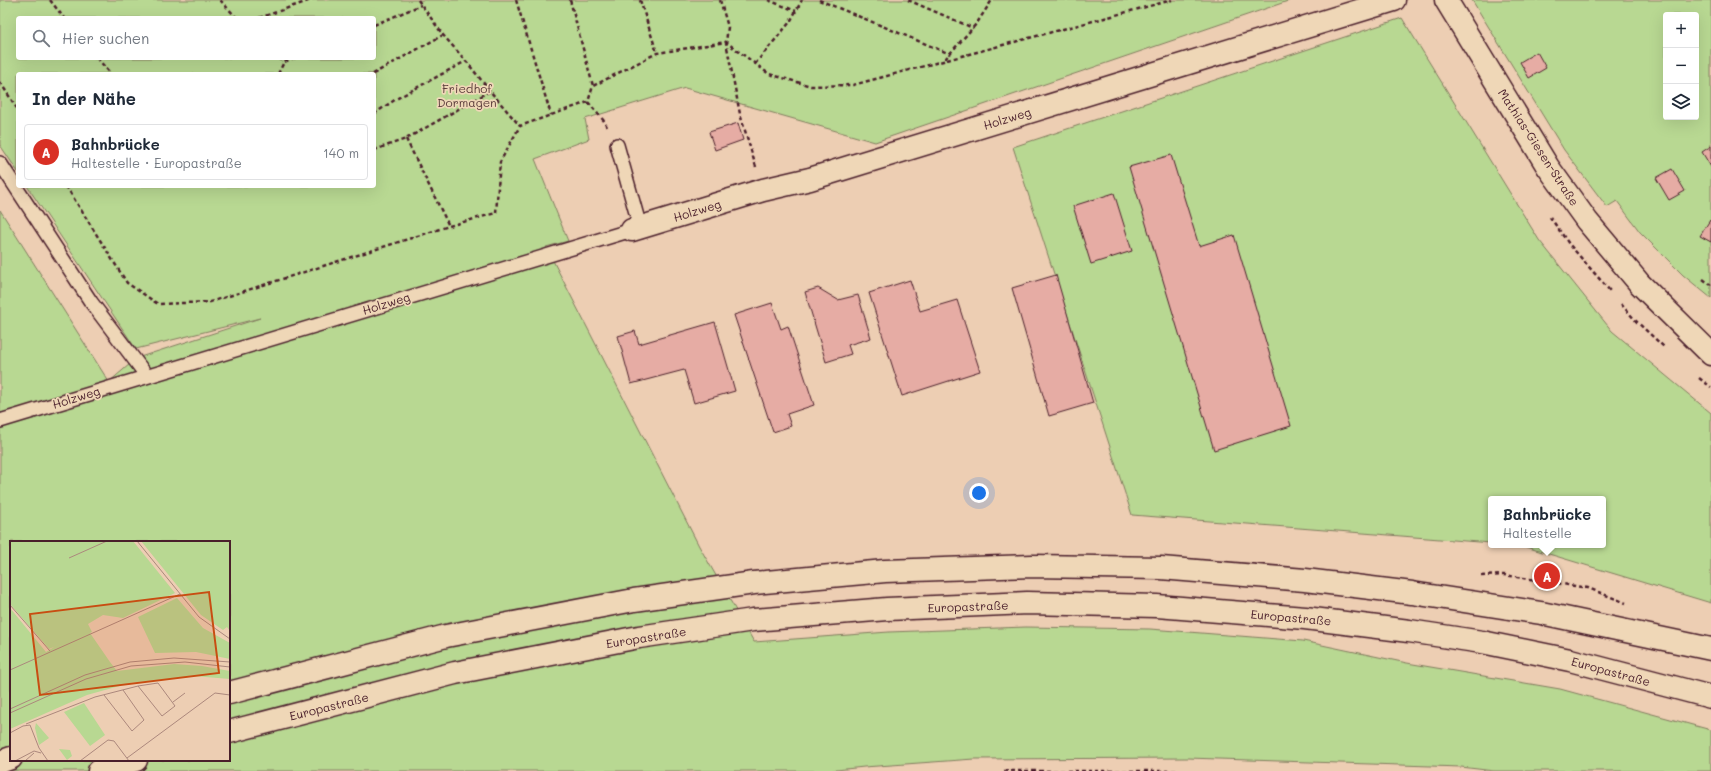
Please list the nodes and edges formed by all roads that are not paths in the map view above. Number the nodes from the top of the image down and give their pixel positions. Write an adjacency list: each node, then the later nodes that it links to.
1 (1394, 0): 7 (main road, Holzweg)
2 (1446, 0): 8 (main road, Mathias-Giesen-Straße)
3 (617, 145): 7 (lane)
4 (0, 163): 5 (lane)
5 (16, 187)
6 (16, 188): 9 (lane)
7 (636, 228): 9 (lane, Holzweg)
8 (1711, 354)
9 (146, 375): 10 (lane, Holzweg)
10 (0, 421)
11 (1711, 649): 12 (main road)
12 (230, 693)
13 (1711, 698): 14 (main road, Europastraße)
14 (230, 732)
15 (10, 758): 17 (main road)
16 (133, 761): 18 (main road)
17 (0, 762)
18 (99, 771)

